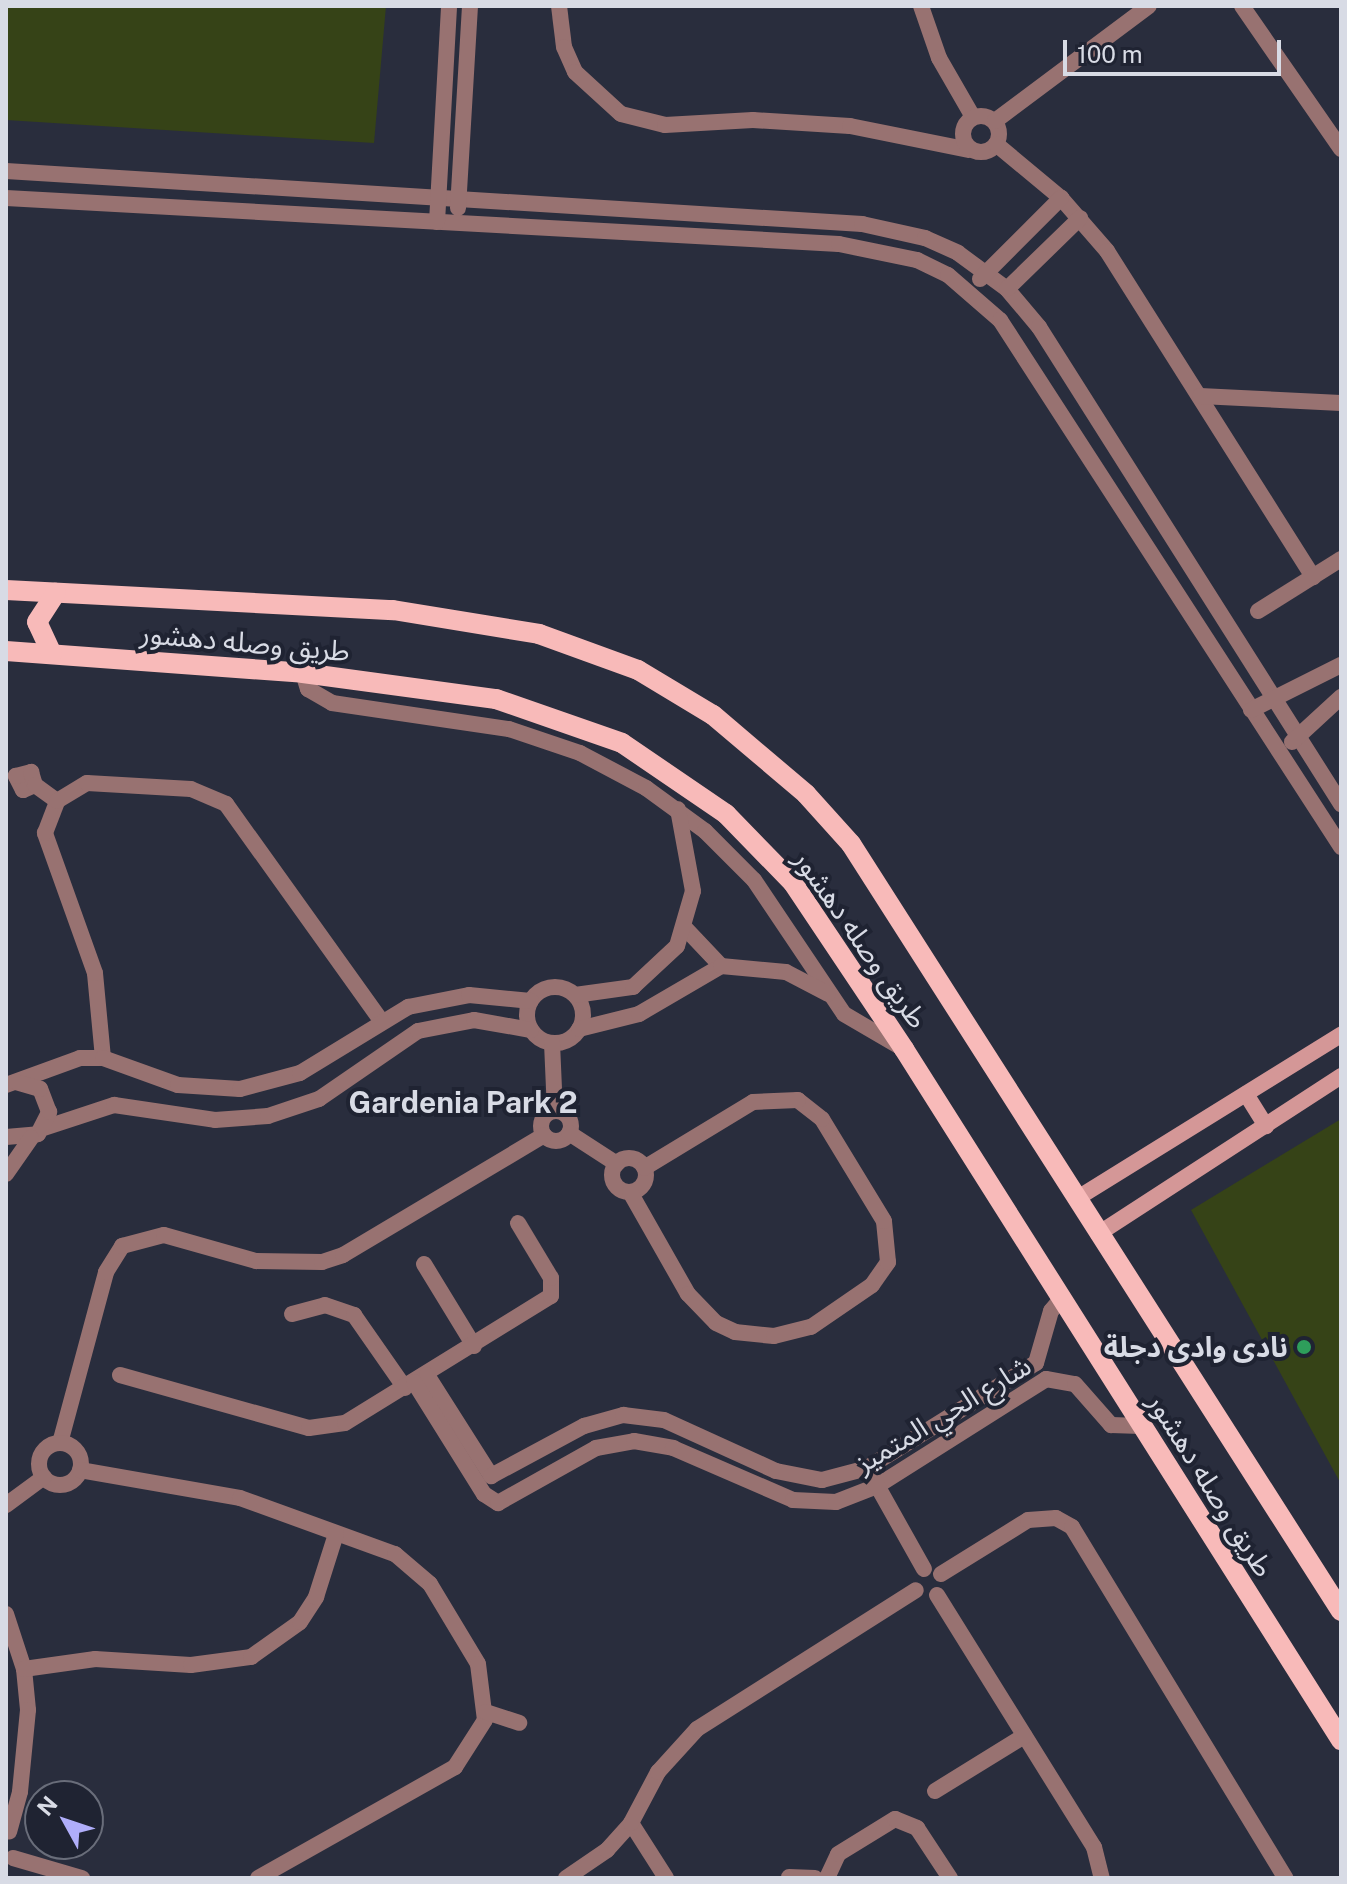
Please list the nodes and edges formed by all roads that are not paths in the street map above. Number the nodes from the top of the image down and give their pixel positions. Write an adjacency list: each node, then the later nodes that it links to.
1 (449, 6): 14 (street)
2 (470, 6): 16 (street)
3 (559, 6): 11 (street)
4 (921, 6): 7 (street)
5 (1149, 6): 8 (street)
6 (1242, 6): 10 (street)
7 (973, 117): 8 (street); 11 (street)
8 (995, 121): 9 (street)
9 (996, 144): 11 (street); 15 (street)
10 (1341, 149)
11 (969, 150)
12 (6, 171): 14 (street)
13 (6, 198): 18 (street)
14 (439, 198): 16 (street); 18 (street)
15 (1061, 198): 17 (street); 20 (street)
16 (458, 199): 19 (street); 20 (street)
17 (1080, 218): 21 (street); 23 (street)
18 (437, 222): 19 (street)
19 (457, 224): 22 (street)
20 (986, 272): 21 (street); 22 (street)
21 (1007, 289): 34 (street)
22 (971, 291): 36 (street)
23 (1200, 396): 24 (street); 26 (street)
24 (1341, 403)
25 (1341, 559): 26 (street)
26 (1313, 577): 29 (street)
27 (6, 590): 28 (main road, طريق وصله دهشور)
28 (56, 593): 31 (main road); 69 (main road, طريق وصله دهشور)
29 (1258, 611)
30 (6, 651): 31 (main road, طريق وصله دهشور)
31 (52, 654): 33 (main road, طريق وصله دهشور)
32 (1341, 665): 34 (street)
33 (303, 673): 42 (street); 54 (main road, طريق وصله دهشور)
34 (1273, 697): 36 (street); 37 (street)
35 (1341, 697): 37 (street)
36 (1251, 710): 38 (street)
37 (1299, 737): 38 (street); 41 (street)
38 (1281, 750): 43 (street)
39 (12, 769): 40 (street)
40 (57, 801): 49 (street); 55 (street)
41 (1341, 804)
42 (678, 809): 44 (street); 47 (street)
43 (1341, 847)
44 (686, 929): 45 (street); 46 (street)
45 (721, 966): 47 (street); 50 (street)
46 (575, 995): 48 (street); 50 (street)
47 (829, 995): 54 (street)
48 (531, 1001): 49 (street); 51 (street)
49 (380, 1019): 55 (street)
50 (579, 1029): 53 (street)
51 (531, 1030): 53 (street); 61 (street)
52 (1341, 1035): 58 (street)
53 (552, 1043): 59 (street)
54 (904, 1049): 73 (main road, طريق وصله دهشور)
55 (103, 1058): 57 (street)
56 (1341, 1076): 60 (street)
57 (11, 1083): 61 (street)
58 (1246, 1094): 60 (street); 69 (street)
59 (555, 1111): 62 (street); 63 (street)
60 (1266, 1126): 71 (street)
61 (37, 1133): 64 (street); 67 (street)
62 (569, 1133): 63 (street); 65 (street)
63 (544, 1135): 82 (street)
64 (6, 1137)
65 (617, 1164): 66 (street); 68 (street)
66 (644, 1168): 68 (street); 68 (street)
67 (6, 1174)
68 (630, 1192)
69 (1076, 1199): 71 (main road, طريق وصله دهشور)
70 (518, 1223): 75 (street)
71 (1098, 1234): 95 (main road, طريق وصله دهشور)
72 (424, 1264): 75 (street)
73 (1061, 1299): 76 (street, شارع الحي المتميز); 81 (main road, طريق وصله دهشور)
74 (292, 1314): 79 (street, شارع الحي المتميز)
75 (474, 1346): 79 (street)
76 (1036, 1363): 78 (street); 84 (street, شارع الحي المتميز)
77 (120, 1375): 79 (street)
78 (1046, 1379): 81 (street, شارع الحي المتميز); 88 (street, شارع الحي المتميز)
79 (415, 1382): 80 (street, شارع الحي المتميز)
80 (450, 1426): 83 (street, شارع الحي المتميز); 87 (street, شارع الحي المتميز)
81 (1141, 1426): 101 (main road, طريق وصله دهشور)
82 (60, 1443): 85 (street); 86 (street)
83 (747, 1457): 84 (street, شارع الحي المتميز); 87 (street)
84 (867, 1468): 88 (street)
85 (80, 1470): 86 (street); 90 (street)
86 (44, 1477): 89 (street)
87 (739, 1479): 88 (street, شارع الحي المتميز)
88 (877, 1486): 91 (street)
89 (6, 1505)
90 (336, 1534): 97 (street); 98 (street)
91 (924, 1569): 92 (street); 93 (street)
92 (941, 1574): 94 (street); 115 (street)
93 (916, 1590): 94 (street); 103 (street)
94 (937, 1595): 100 (street)
95 (1341, 1611)
96 (6, 1614): 97 (street)
97 (24, 1669): 104 (street)
98 (486, 1712): 99 (street); 108 (street)
99 (519, 1723)
100 (1024, 1736): 102 (street); 114 (street)
101 (1341, 1740)
102 (935, 1791)
103 (631, 1823): 109 (street); 110 (street)
104 (8, 1830): 105 (street)
105 (10, 1865): 107 (street)
106 (789, 1877): 111 (street)
107 (82, 1878)
108 (258, 1878)
109 (566, 1878)
110 (666, 1878)
111 (815, 1878)
112 (827, 1878): 113 (street)
113 (950, 1878)
114 (1102, 1878)
115 (1285, 1878)

